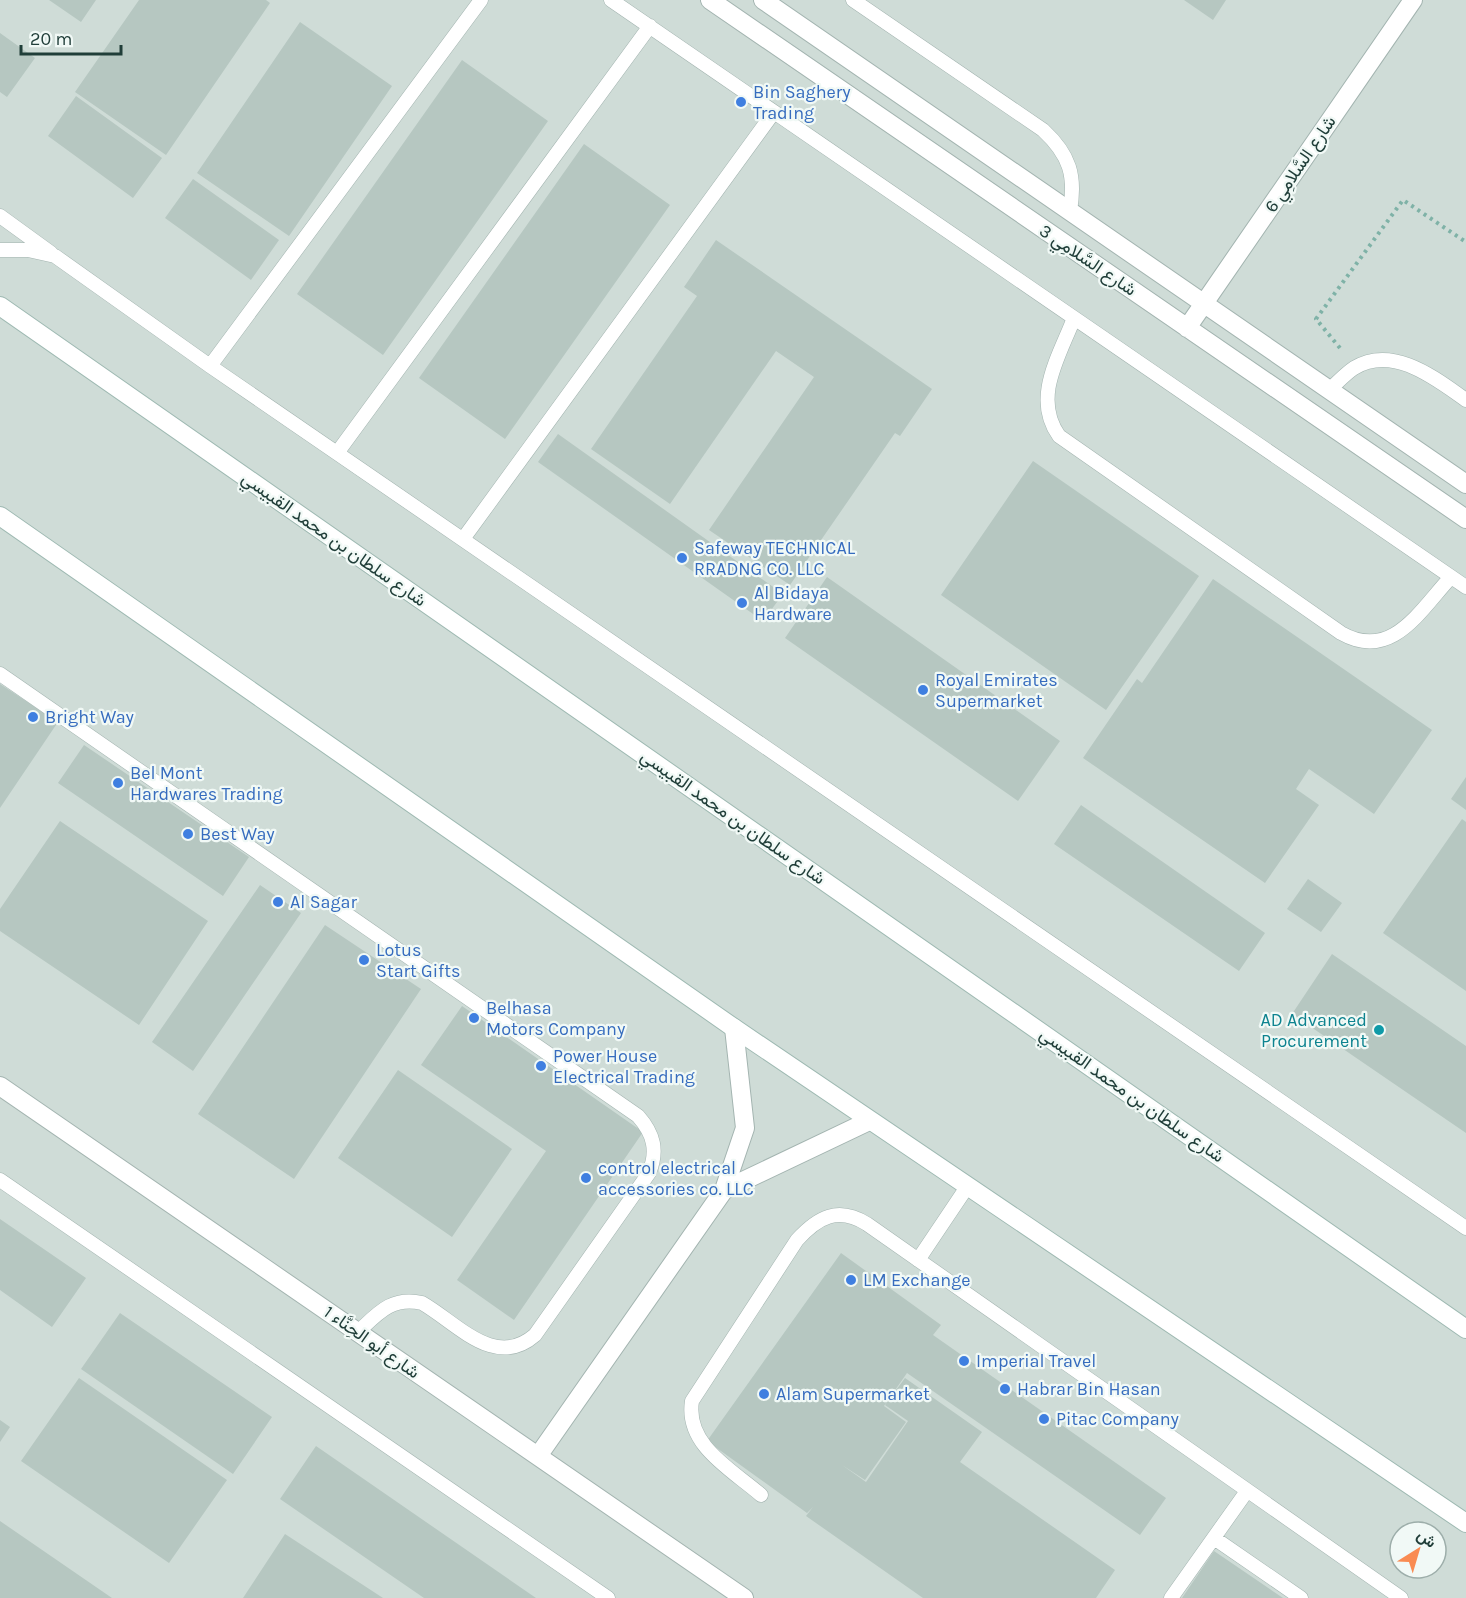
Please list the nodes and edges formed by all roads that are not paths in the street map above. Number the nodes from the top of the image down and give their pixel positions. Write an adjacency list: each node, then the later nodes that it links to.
1 (481, 0): 17 (lane)
2 (611, 0): 7 (lane)
3 (710, 0): 16 (street, شارع السَّلامِي 3)
4 (763, 0): 9 (street, شارع السَّلامِي 3)
5 (853, 0): 9 (lane)
6 (1413, 0): 13 (street, شارع السَّلامِي 6)
7 (650, 27): 8 (lane); 20 (lane)
8 (774, 112): 15 (lane); 24 (lane)
9 (1070, 211): 13 (street, شارع السَّلامِي 3)
10 (0, 216): 12 (lane)
11 (0, 250): 12 (lane)
12 (55, 256): 17 (lane)
13 (1204, 304): 16 (street, شارع السَّلامِي 6); 18 (street, شارع السَّلامِي 3)
14 (0, 306): 36 (street, شارع سلطان بن محمد القبيسي)
15 (1074, 318): 25 (lane); 25 (lane)
16 (1187, 328): 23 (street, شارع السَّلامِي 3)
17 (210, 366): 20 (lane)
18 (1329, 390): 19 (lane); 21 (street, شارع السَّلامِي 3)
19 (1466, 400)
20 (337, 453): 24 (lane)
21 (1466, 484)
22 (0, 516): 28 (street)
23 (1466, 519)
24 (463, 539): 34 (lane)
25 (1451, 577): 26 (lane)
26 (1466, 587)
27 (0, 674): 37 (lane)
28 (734, 1028): 30 (street); 33 (street)
29 (0, 1086): 37 (street, شارع أبو الحِنَّاء 1)
30 (869, 1121): 32 (street); 33 (street)
31 (0, 1180): 43 (lane)
32 (967, 1187): 35 (lane); 41 (street)
33 (724, 1190): 38 (street)
34 (1466, 1228)
35 (918, 1260): 39 (lane); 40 (lane)
36 (1466, 1329)
37 (358, 1332): 38 (street, شارع أبو الحِنَّاء 1)
38 (538, 1456): 44 (street, شارع أبو الحِنَّاء 1)
39 (1247, 1491): 42 (lane); 47 (lane)
40 (761, 1495)
41 (1466, 1523)
42 (1214, 1538): 45 (lane); 46 (lane)
43 (608, 1598)
44 (744, 1598)
45 (1171, 1598)
46 (1301, 1598)
47 (1401, 1598)

